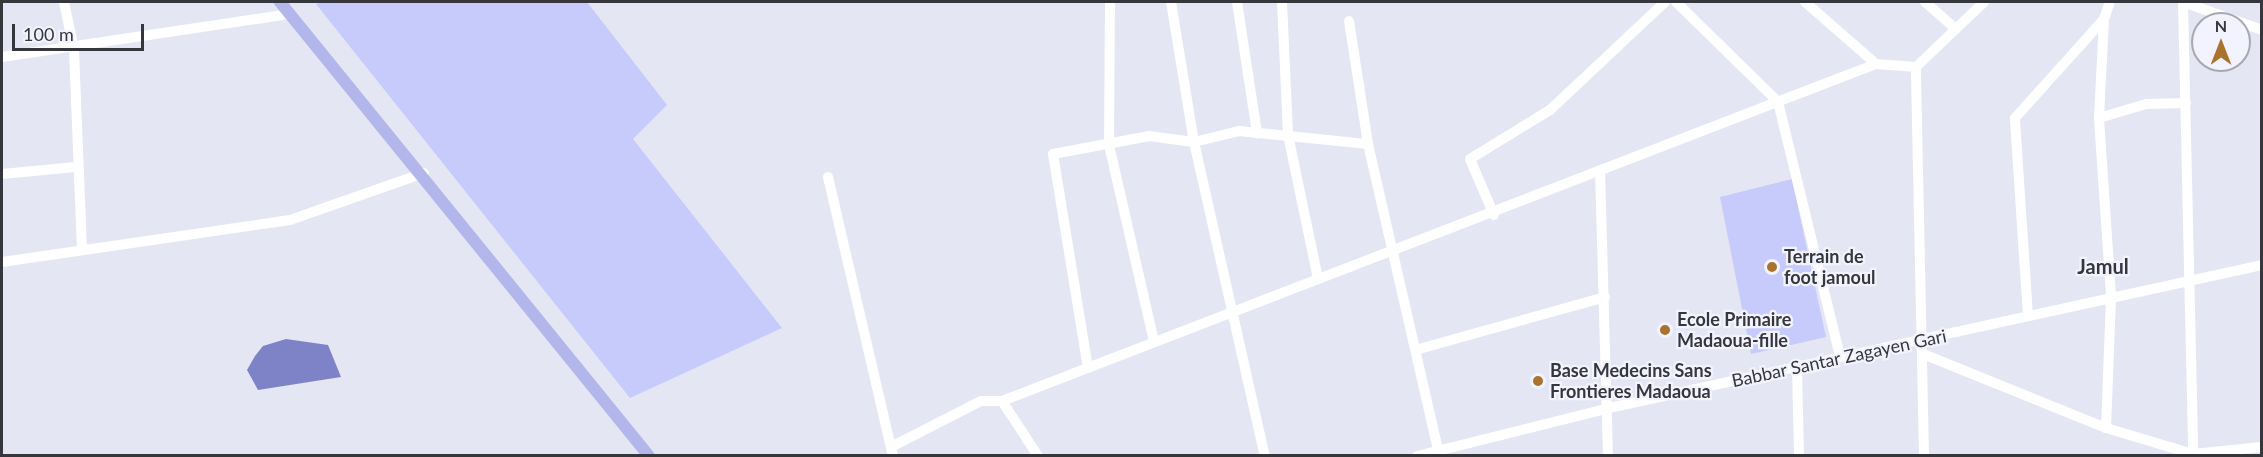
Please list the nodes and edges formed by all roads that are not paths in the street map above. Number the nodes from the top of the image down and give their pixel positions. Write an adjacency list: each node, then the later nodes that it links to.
1 (64, 2): 19 (street)
2 (280, 2): 14 (main road)
3 (1110, 2): 29 (street)
4 (1171, 2): 28 (street)
5 (1237, 2): 26 (street)
6 (1281, 2): 27 (street)
7 (1665, 2): 36 (street)
8 (1676, 2): 23 (street)
9 (1805, 2): 21 (street)
10 (1925, 2): 17 (street)
11 (1984, 2): 17 (street)
12 (2110, 2): 15 (street)
13 (2183, 2): 18 (street); 24 (street)
14 (289, 14): 19 (street); 33 (main road)
15 (2104, 19): 25 (street); 47 (street)
16 (1349, 21): 30 (street)
17 (1956, 29): 22 (street)
18 (2262, 30)
19 (74, 50): 20 (street); 31 (street)
20 (2, 57)
21 (1876, 64): 22 (street); 23 (street)
22 (1916, 67): 48 (street)
23 (1778, 102): 32 (street); 52 (street)
24 (2186, 103): 25 (street); 43 (street)
25 (2099, 118): 44 (street)
26 (1257, 133): 27 (street); 28 (street)
27 (1288, 135): 30 (street); 42 (street)
28 (1194, 142): 29 (street); 46 (street)
29 (1109, 144): 49 (street); 54 (street)
30 (1368, 144): 38 (street)
31 (76, 167): 34 (street); 37 (street)
32 (1600, 170): 36 (street); 45 (street)
33 (424, 173): 37 (street); 62 (main road)
34 (2, 174)
35 (828, 177): 59 (street)
36 (1494, 215): 38 (street)
37 (82, 249): 39 (street)
38 (1394, 250): 42 (street); 50 (street)
39 (2, 262)
40 (2260, 265): 41 (street); 43 (street, Babbar Santar Zagayen Gari)
41 (2262, 277)
42 (1318, 279): 46 (street)
43 (2189, 280): 44 (street, Babbar Santar Zagayen Gari); 61 (street)
44 (2111, 295): 47 (street, Babbar Santar Zagayen Gari); 57 (street)
45 (1605, 297): 50 (street); 56 (street)
46 (1232, 312): 49 (street); 64 (street)
47 (2028, 316): 48 (street, Babbar Santar Zagayen Gari)
48 (1923, 340): 51 (street); 52 (street, Babbar Santar Zagayen Gari)
49 (1154, 342): 54 (street)
50 (1419, 349): 60 (street)
51 (1923, 354): 57 (street); 68 (street)
52 (1840, 357): 53 (street, Babbar Santar Zagayen Gari)
53 (1797, 367): 56 (street, Babbar Santar Zagayen Gari); 67 (street)
54 (1088, 368): 55 (street)
55 (1002, 401): 59 (street); 63 (street)
56 (1609, 408): 60 (street, Babbar Santar Zagayen Gari); 66 (street)
57 (2106, 428): 61 (street)
58 (2262, 447): 61 (street)
59 (892, 451)
60 (1437, 454): 65 (street, Babbar Santar Zagayen Gari)
61 (2193, 455)
62 (649, 456)
63 (1038, 456)
64 (1265, 456)
65 (1417, 456)
66 (1608, 456)
67 (1799, 456)
68 (1924, 456)

